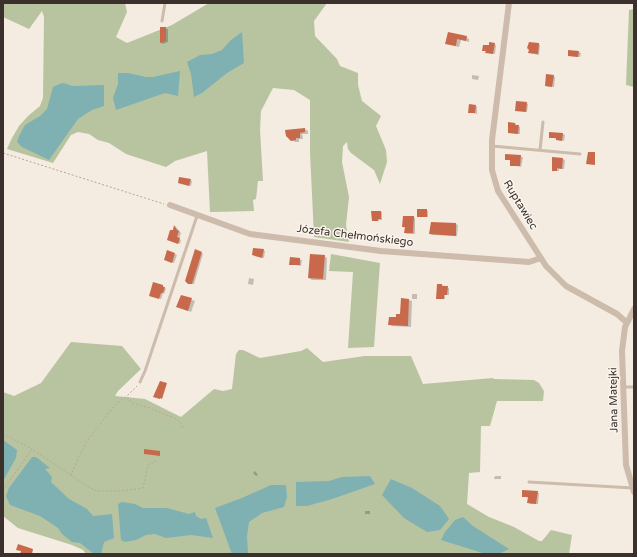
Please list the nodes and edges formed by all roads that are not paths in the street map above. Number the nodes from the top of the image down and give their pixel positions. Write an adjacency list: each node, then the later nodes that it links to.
1 (165, 3): 3 (lane)
2 (509, 3): 5 (street, Ruptawiec)
3 (162, 21)
4 (543, 122): 6 (lane)
5 (492, 146): 6 (lane); 10 (street, Ruptawiec)
6 (540, 150): 7 (lane)
7 (580, 154)
8 (170, 206): 9 (street, Józefa Chełmońskiego)
9 (197, 216): 10 (street, Józefa Chełmońskiego); 13 (lane)
10 (541, 258): 12 (street, Ruptawiec)
11 (634, 309): 12 (street, Jana Matejki)
12 (626, 322): 14 (street, Jana Matejki)
13 (140, 382)
14 (623, 387): 15 (lane); 17 (street, Jana Matejki)
15 (634, 387)
16 (530, 482): 17 (lane)
17 (633, 490)

